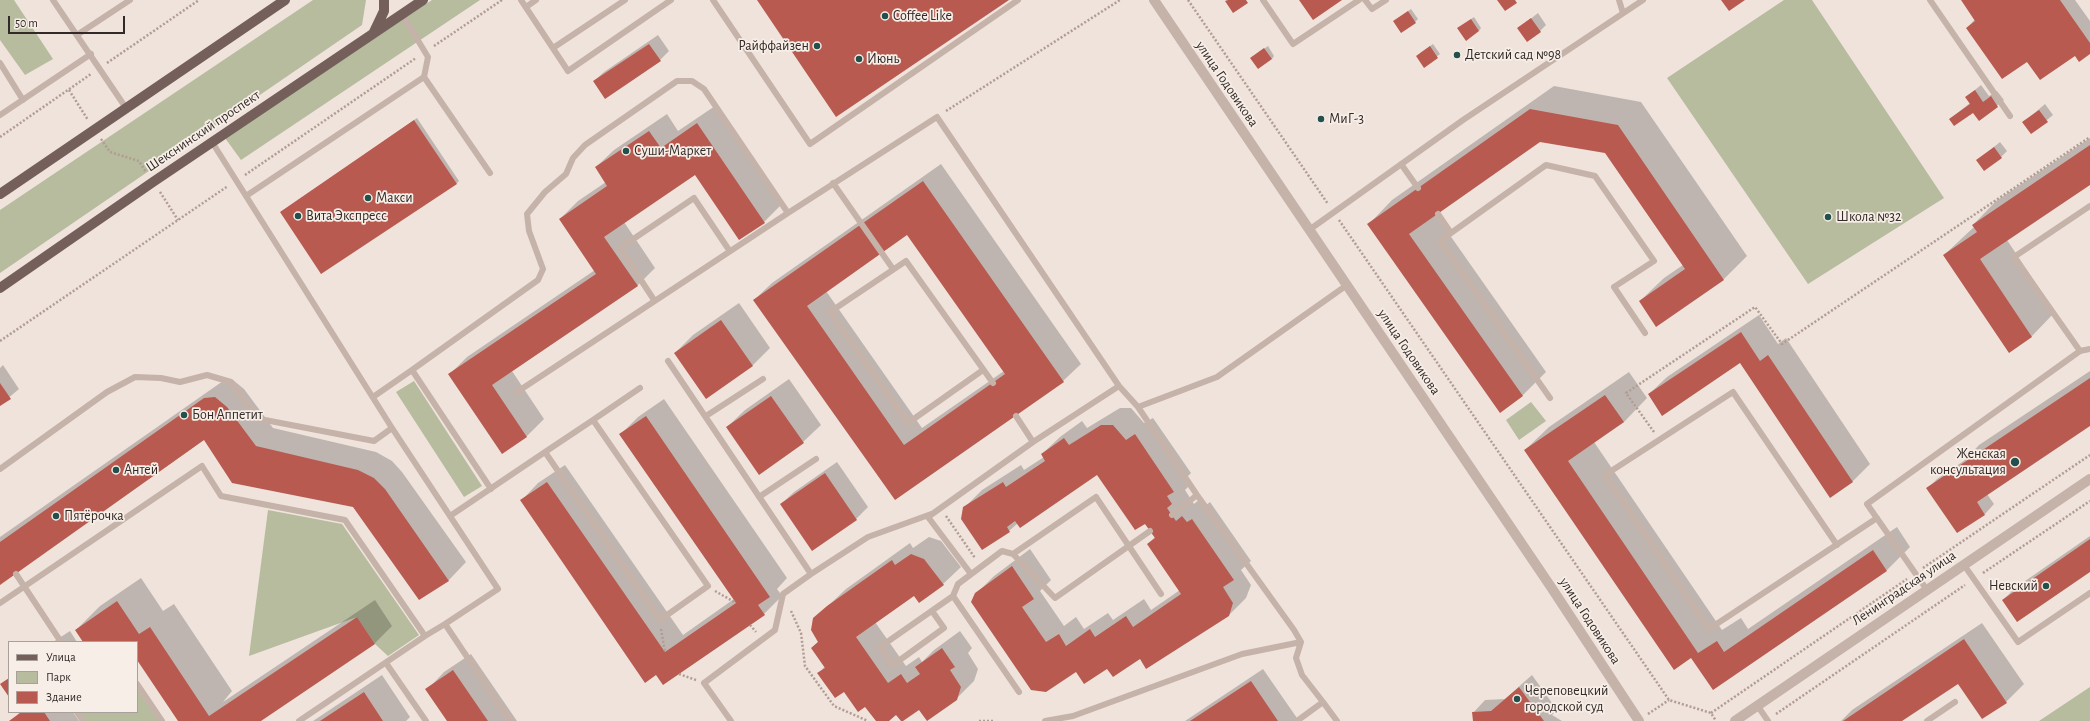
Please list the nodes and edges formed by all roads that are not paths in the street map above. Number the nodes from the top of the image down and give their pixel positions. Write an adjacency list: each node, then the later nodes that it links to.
1 (53, 0): 24 (lane)
2 (130, 0): 24 (lane)
3 (285, 0): 30 (main road)
4 (384, 0): 23 (main road)
5 (422, 0): 22 (main road, Шекснинский проспект)
6 (521, 0): 20 (lane)
7 (536, 0): 20 (lane)
8 (625, 0): 25 (lane)
9 (671, 0): 25 (lane)
10 (712, 0): 11 (lane)
11 (1018, 0)
12 (1154, 0): 43 (street, улица Годовикова)
13 (1263, 0): 14 (lane)
14 (1358, 0)
15 (1365, 0): 16 (lane)
16 (1386, 0)
17 (1619, 0): 21 (lane)
18 (1643, 0): 21 (lane)
19 (1930, 0): 32 (lane)
20 (526, 7): 25 (lane)
21 (1623, 13): 34 (lane)
22 (402, 14): 23 (main road, Шекснинский проспект); 28 (lane)
23 (374, 32): 33 (main road, Шекснинский проспект)
24 (77, 36): 26 (lane)
25 (553, 48)
26 (91, 54): 29 (lane); 30 (lane)
27 (0, 63): 29 (lane)
28 (424, 77): 35 (lane); 39 (lane)
29 (23, 100): 31 (lane)
30 (126, 108): 38 (main road)
31 (0, 115)
32 (2010, 116)
33 (212, 142): 39 (lane); 48 (main road, Шекснинский проспект)
34 (1401, 164): 37 (lane); 43 (lane)
35 (490, 173)
36 (833, 183): 41 (lane); 46 (lane); 58 (lane)
37 (1418, 188)
38 (0, 194)
39 (246, 196): 61 (lane)
40 (2090, 206): 52 (lane)
41 (788, 213): 45 (lane); 54 (lane)
42 (1438, 214): 44 (lane)
43 (1309, 230): 47 (street, улица Годовикова)
44 (1452, 233): 50 (lane); 62 (lane)
45 (729, 250): 49 (lane); 49 (lane)
46 (893, 269): 55 (lane); 55 (lane)
47 (1347, 285): 63 (lane); 105 (street, улица Годовикова)
48 (0, 288)
49 (654, 300): 60 (lane)
50 (1645, 333)
51 (2090, 348): 52 (lane)
52 (2080, 351): 79 (lane)
53 (668, 361): 64 (lane)
54 (412, 370): 61 (lane); 73 (lane)
55 (983, 370): 57 (lane)
56 (763, 379): 64 (lane)
57 (993, 383)
58 (1119, 386): 63 (lane); 68 (lane)
59 (640, 388): 66 (lane)
60 (517, 392)
61 (373, 397): 67 (lane)
62 (1550, 398)
63 (1138, 407): 74 (lane)
64 (706, 416): 75 (lane)
65 (1016, 416): 68 (lane)
66 (593, 420): 69 (lane); 69 (lane)
67 (392, 428): 71 (lane); 78 (lane)
68 (1033, 442): 76 (lane)
69 (545, 452): 73 (lane)
70 (816, 459): 75 (lane)
71 (0, 469)
72 (2090, 479): 84 (street, Ленинградская улица)
73 (491, 489): 78 (lane)
74 (1197, 495): 77 (lane); 98 (lane)
75 (759, 497): 86 (lane)
76 (934, 513): 86 (lane); 87 (lane)
77 (1172, 515)
78 (450, 516): 95 (lane)
79 (1877, 518): 81 (lane); 89 (lane)
80 (1150, 531): 82 (lane)
81 (1837, 545): 81 (lane)
82 (1129, 546): 83 (lane); 83 (lane); 91 (lane)
83 (1013, 554): 87 (lane)
84 (1964, 564): 89 (street, Ленинградская улица); 90 (lane)
85 (16, 574): 88 (lane)
86 (811, 574): 110 (lane)
87 (971, 574): 92 (lane)
88 (23, 586): 93 (lane); 96 (lane); 97 (lane)
89 (1927, 590): 104 (street, Ленинградская улица)
90 (2090, 593)
91 (1161, 594)
92 (953, 596): 94 (lane); 101 (lane)
93 (0, 603)
94 (932, 611): 94 (lane)
95 (445, 624): 96 (lane); 109 (lane)
96 (425, 636): 99 (lane)
97 (60, 641)
98 (1301, 642): 102 (lane); 111 (lane)
99 (386, 663): 107 (lane); 108 (lane)
100 (138, 685): 106 (lane)
101 (1019, 692)
102 (1323, 702): 112 (lane); 113 (lane)
103 (1955, 702): 116 (lane)
104 (1757, 705): 114 (street, Ленинградская улица); 115 (lane)
105 (1639, 720)
106 (162, 721)
107 (300, 721)
108 (426, 721)
109 (510, 721)
110 (731, 721)
111 (1045, 721)
112 (1298, 721)
113 (1337, 721)
114 (1735, 721)
115 (1768, 721)
116 (1927, 721)

